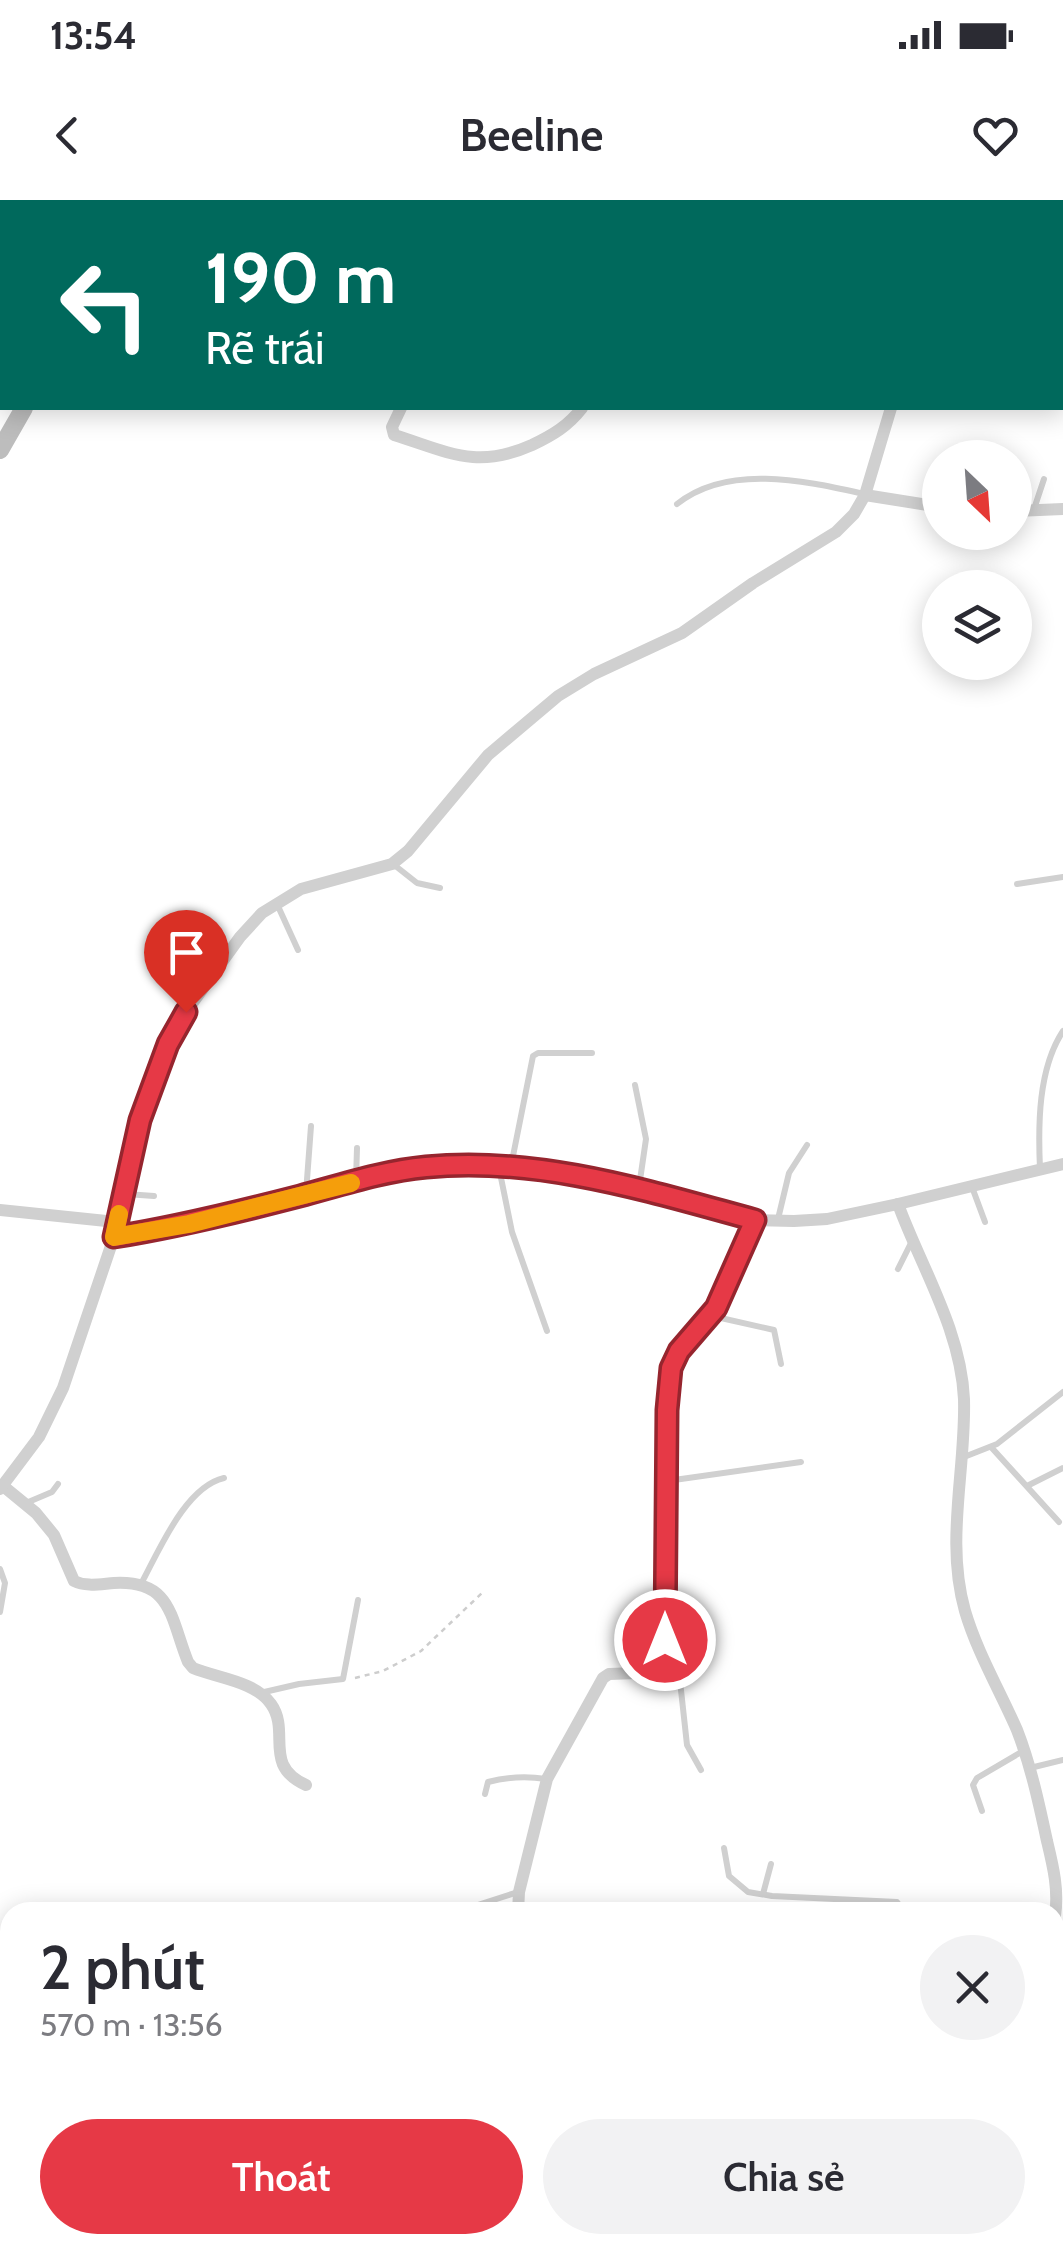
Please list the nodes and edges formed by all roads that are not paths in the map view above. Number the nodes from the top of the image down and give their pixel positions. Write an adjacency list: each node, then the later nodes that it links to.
1 (23, 410): 5 (main road)
2 (399, 410): 3 (street)
3 (580, 410)
4 (891, 410): 7 (street)
5 (0, 450)
6 (1044, 479): 11 (lane)
7 (865, 495): 8 (lane); 9 (street); 12 (street)
8 (677, 504)
9 (922, 505)
10 (1063, 509): 11 (street)
11 (1033, 510)
12 (392, 864): 15 (lane); 16 (street)
13 (1063, 877): 14 (lane)
14 (1017, 884)
15 (440, 888)
16 (276, 903): 17 (lane); 30 (street)
17 (298, 950)
18 (1063, 1031): 26 (lane)
19 (592, 1053): 25 (lane)
20 (635, 1085): 29 (lane)
21 (311, 1126): 31 (lane)
22 (807, 1145): 36 (lane)
23 (357, 1148): 27 (lane)
24 (1063, 1164): 26 (street)
25 (504, 1167): 27 (street); 29 (street); 43 (lane)
26 (1040, 1170): 28 (street)
27 (356, 1182): 31 (street)
28 (972, 1186): 33 (street); 38 (lane)
29 (639, 1188): 35 (street)
30 (125, 1194): 32 (lane); 37 (street)
31 (306, 1194): 39 (street)
32 (154, 1196)
33 (898, 1204): 36 (street); 40 (street)
34 (0, 1210): 37 (street)
35 (755, 1220): 36 (street); 42 (street)
36 (778, 1220)
37 (116, 1222): 39 (street)
38 (986, 1222)
39 (114, 1237): 54 (street)
40 (912, 1242): 41 (lane); 47 (street)
41 (898, 1269)
42 (711, 1316): 44 (lane); 51 (street)
43 (547, 1331)
44 (781, 1364)
45 (1063, 1392): 46 (lane)
46 (991, 1447): 47 (lane); 53 (lane)
47 (962, 1457): 63 (street)
48 (801, 1462): 51 (lane)
49 (1063, 1468): 53 (lane)
50 (224, 1478): 58 (lane)
51 (666, 1482): 61 (street)
52 (58, 1484): 55 (lane)
53 (1027, 1486): 56 (lane)
54 (2, 1488): 55 (street)
55 (25, 1504): 58 (street)
56 (1059, 1522)
57 (0, 1569): 60 (lane)
58 (142, 1584): 62 (street)
59 (358, 1600): 62 (lane)
60 (0, 1612)
61 (666, 1672): 66 (lane); 67 (street)
62 (259, 1694): 68 (street)
63 (1024, 1750): 65 (street); 70 (lane)
64 (1063, 1760): 65 (lane)
65 (1030, 1768): 78 (street)
66 (701, 1770)
67 (548, 1779): 69 (lane); 73 (street)
68 (306, 1785)
69 (485, 1794)
70 (982, 1811)
71 (724, 1848): 74 (lane)
72 (771, 1864): 74 (lane)
73 (520, 1892): 75 (lane); 76 (street)
74 (763, 1894): 77 (lane)
75 (488, 1902)
76 (519, 1902)
77 (897, 1902)
78 (1055, 1902)

